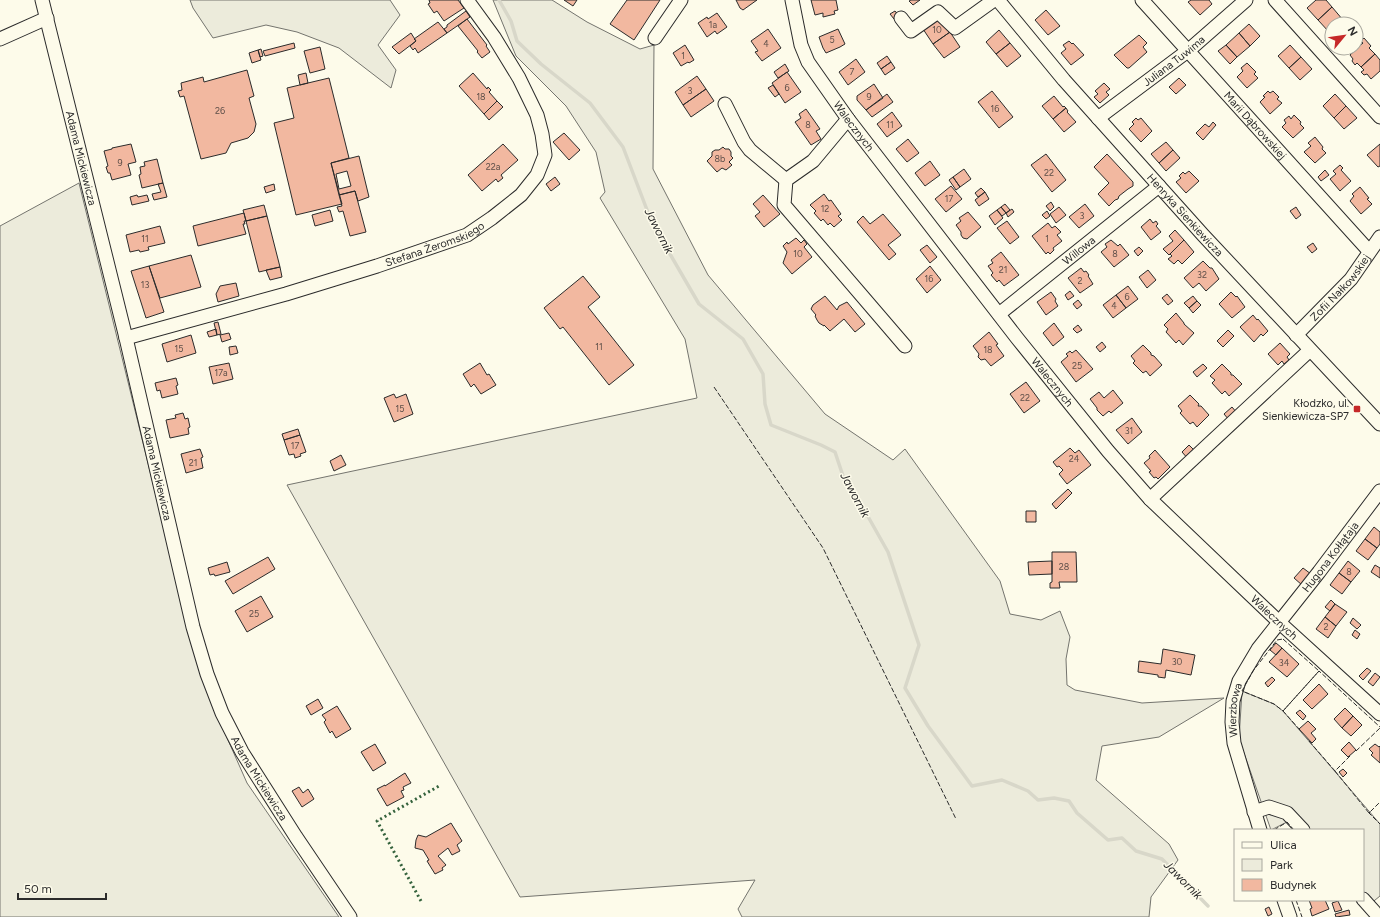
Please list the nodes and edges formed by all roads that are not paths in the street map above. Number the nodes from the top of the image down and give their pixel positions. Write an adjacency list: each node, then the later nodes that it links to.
1 (42, 0): 10 (street, Adama Mickiewicza)
2 (467, 0): 25 (street, Stefana Żeromskiego)
3 (681, 0): 12 (street)
4 (792, 0): 18 (street, Walecznych)
5 (994, 0): 11 (street)
6 (998, 0): 17 (street, Henryka Sienkiewicza)
7 (1142, 0): 14 (street, Marii Dąbrowskiej)
8 (1246, 0): 14 (street, Juliana Tuwima)
9 (1275, 0): 16 (street)
10 (47, 18): 13 (street); 25 (street, Adama Mickiewicza)
11 (901, 18)
12 (655, 38)
13 (0, 39)
14 (1189, 50): 17 (street, Juliana Tuwima); 22 (street, Marii Dąbrowskiej)
15 (725, 104): 19 (street)
16 (1380, 117)
17 (1098, 118): 20 (street, Henryka Sienkiewicza)
18 (848, 119): 19 (street); 23 (street, Walecznych)
19 (786, 180): 26 (street)
20 (1159, 186): 23 (street, Willowa); 24 (street, Henryka Sienkiewicza)
21 (1380, 237): 22 (street, Zofii Nałkowskiej)
22 (1369, 251): 24 (street, Zofii Nałkowskiej)
23 (999, 314): 30 (street, Walecznych)
24 (1296, 335): 27 (street, Henryka Sienkiewicza)
25 (126, 338): 38 (street, Adama Mickiewicza)
26 (905, 346)
27 (1310, 350): 28 (street, Henryka Sienkiewicza); 30 (street)
28 (1380, 424)
29 (1380, 491): 31 (street, Hugona Kołłątaja)
30 (1150, 499): 31 (street, Walecznych)
31 (1280, 623): 32 (street, Walecznych); 33 (street, Wierzbowa)
32 (1380, 714)
33 (1254, 812): 34 (street, Wierzbowa); 35 (street)
34 (1260, 829)
35 (1302, 829)
36 (1364, 900): 40 (street)
37 (1284, 901): 39 (street)
38 (349, 916)
39 (1290, 917)
40 (1379, 917)

